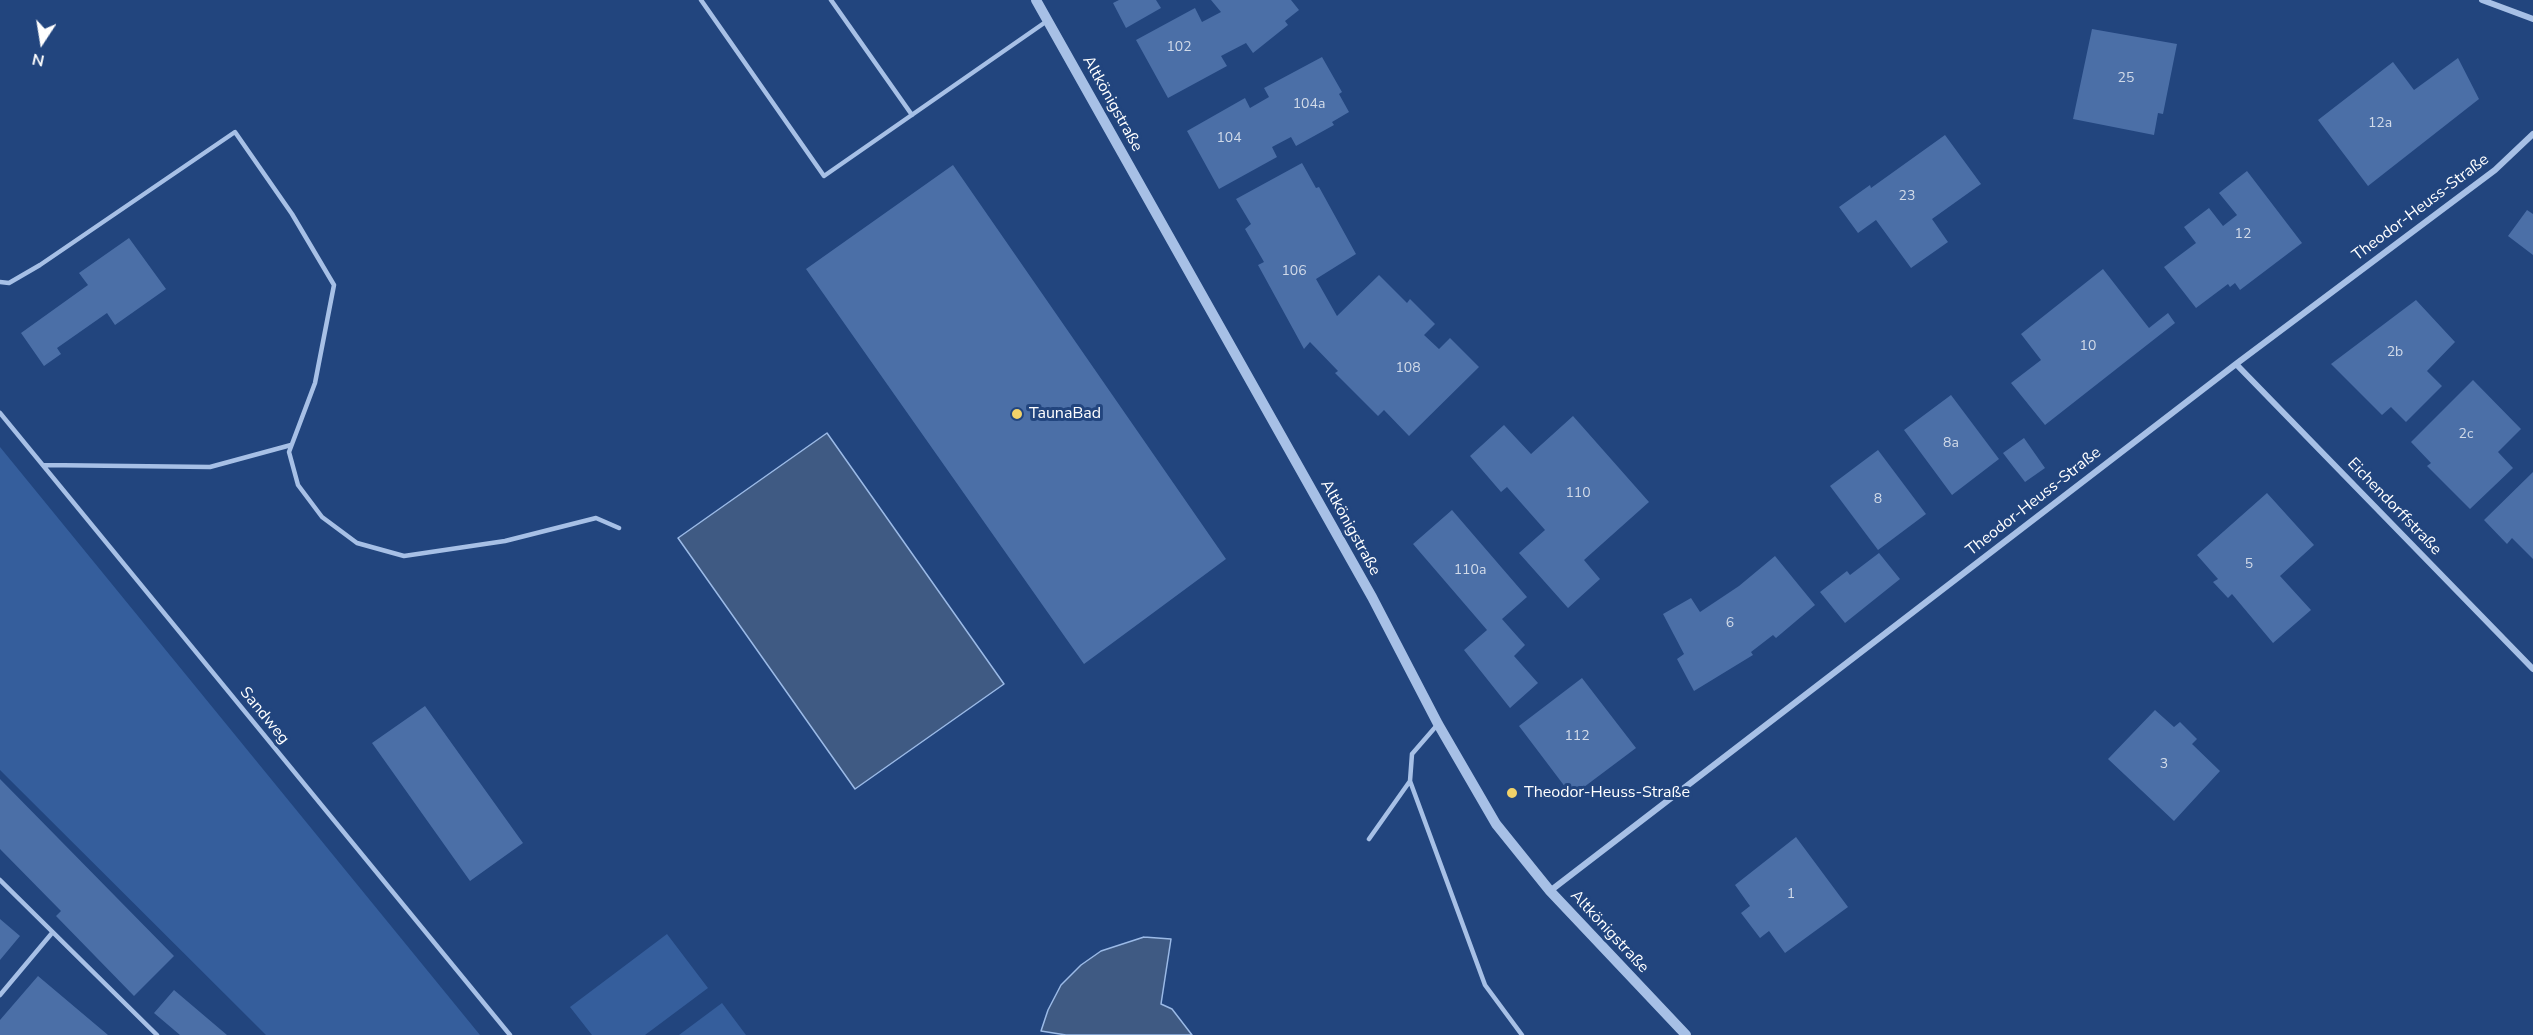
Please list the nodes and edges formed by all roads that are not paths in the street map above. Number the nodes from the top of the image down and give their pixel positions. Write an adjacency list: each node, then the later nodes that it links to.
1 (701, 0): 7 (lane)
2 (831, 0): 7 (lane)
3 (1036, 0): 6 (street, Altkönigstraße)
4 (2482, 0): 5 (street)
5 (2533, 19)
6 (1047, 21): 7 (lane); 16 (street, Altkönigstraße)
7 (912, 115)
8 (2533, 134): 10 (street, Theodor-Heuss-Straße)
9 (0, 282): 12 (lane)
10 (2236, 364): 15 (street, Eichendorffstraße); 20 (street, Theodor-Heuss-Straße)
11 (0, 413): 13 (lane, Sandweg)
12 (291, 445): 13 (lane); 14 (lane)
13 (43, 465): 24 (lane, Sandweg)
14 (619, 528)
15 (2533, 669)
16 (1438, 724): 17 (lane); 20 (street, Altkönigstraße)
17 (1410, 781): 18 (lane); 25 (lane)
18 (1369, 839)
19 (0, 880): 21 (lane)
20 (1550, 891): 26 (street, Altkönigstraße)
21 (52, 933): 22 (lane); 23 (lane)
22 (0, 995)
23 (157, 1035)
24 (510, 1035)
25 (1522, 1035)
26 (1686, 1035)

